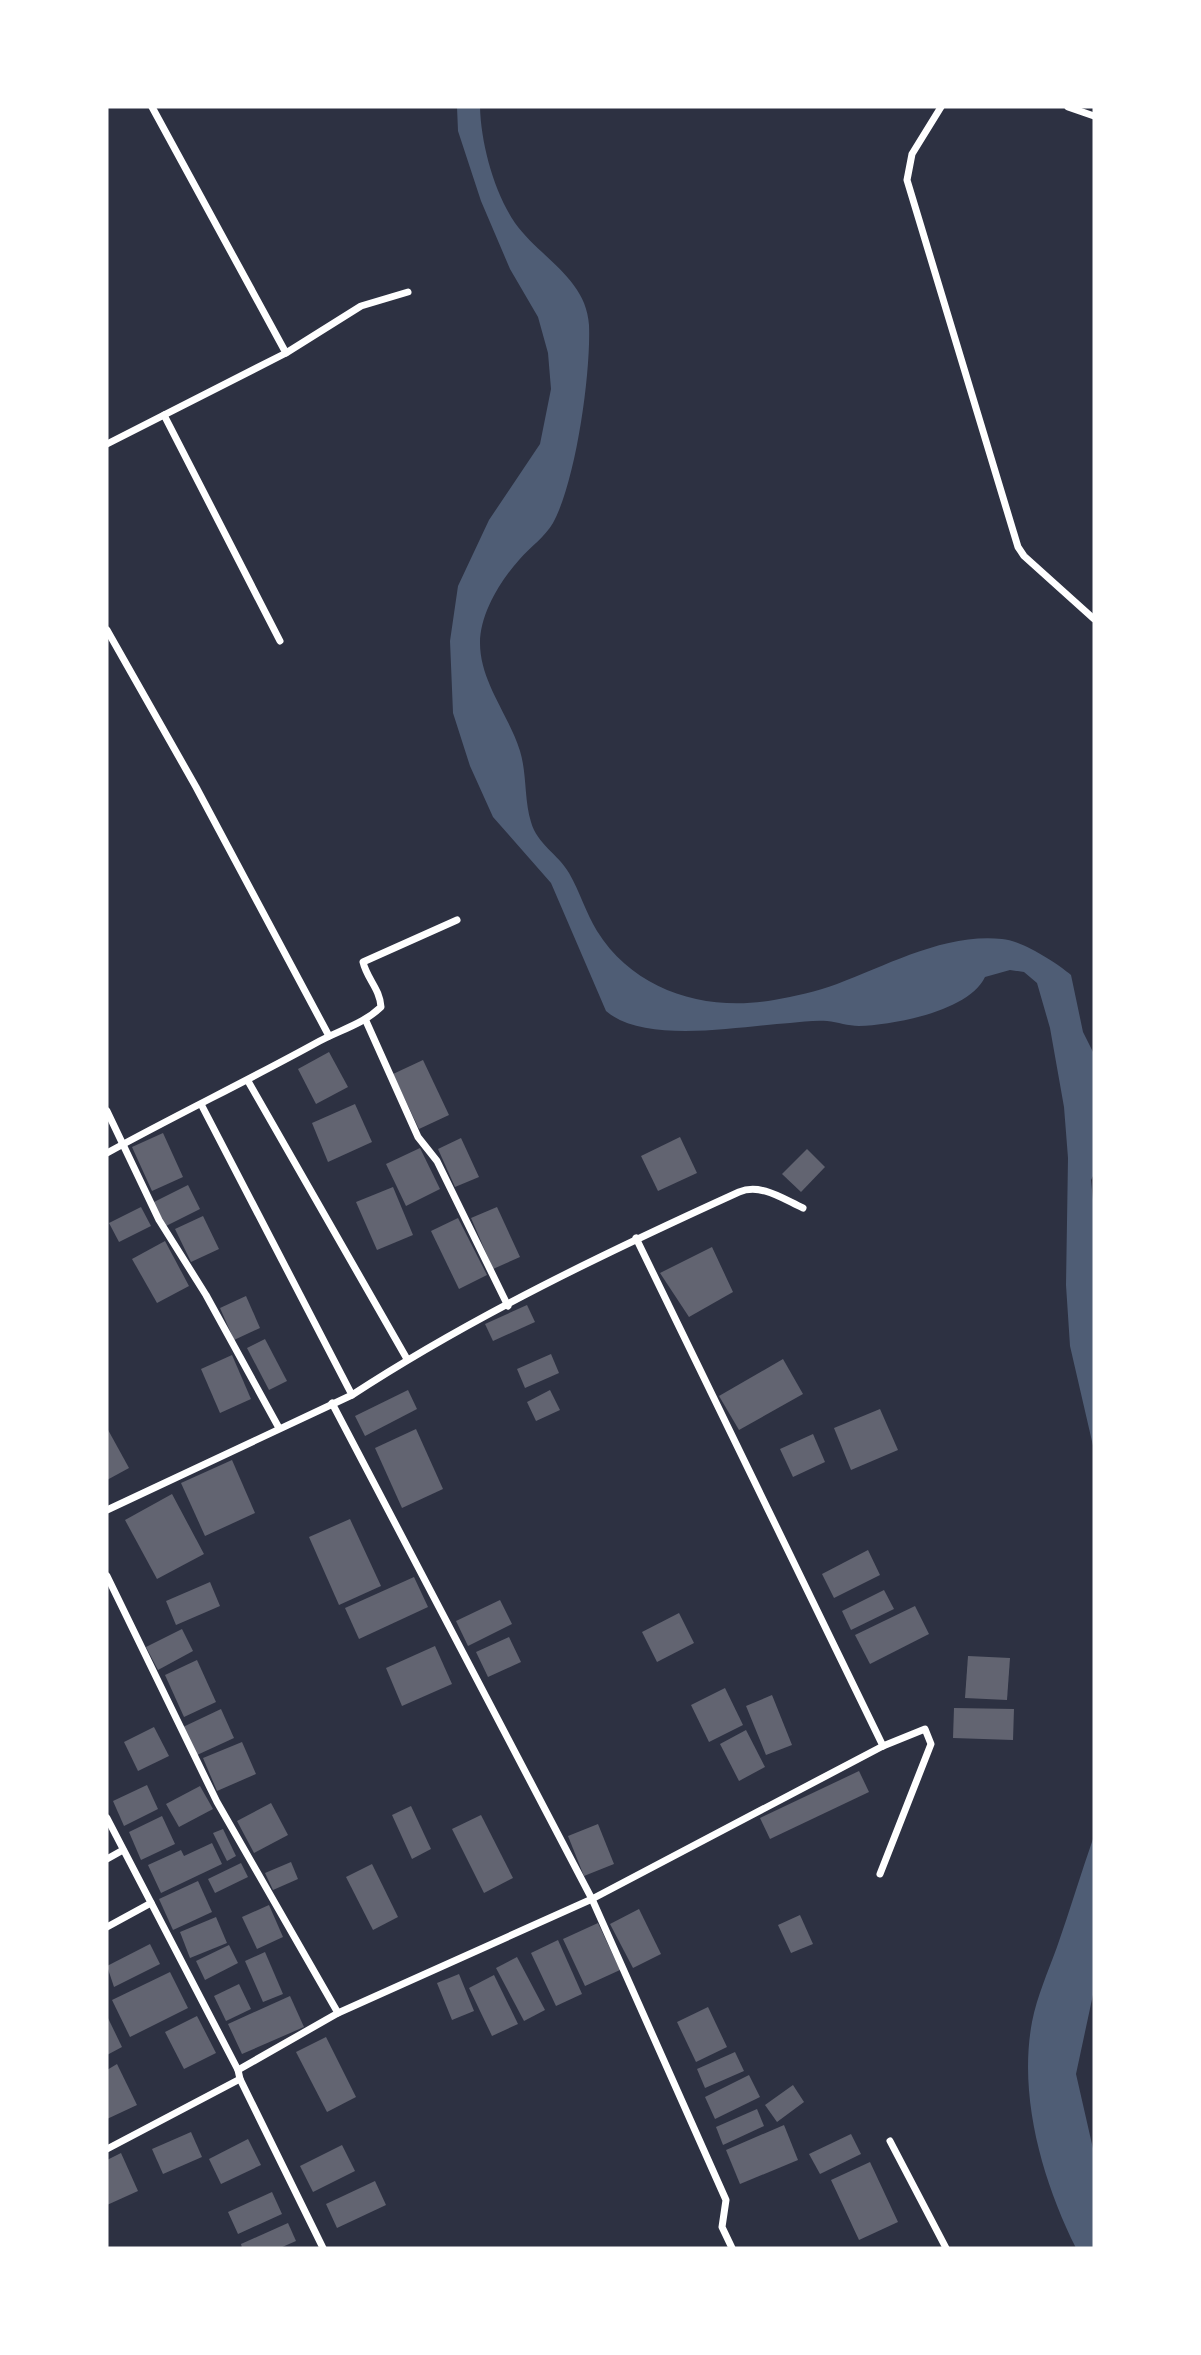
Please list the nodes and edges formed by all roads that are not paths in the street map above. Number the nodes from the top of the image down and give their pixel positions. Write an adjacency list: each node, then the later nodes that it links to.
1 (152, 107): 6 (street)
2 (941, 107): 9 (street)
3 (1068, 107): 4 (street)
4 (1094, 116)
5 (408, 292): 6 (street)
6 (286, 353): 7 (street)
7 (164, 415): 8 (street); 11 (street)
8 (107, 444)
9 (1094, 619)
10 (107, 630): 14 (street)
11 (280, 641)
12 (457, 920): 13 (street)
13 (366, 1021): 14 (street); 22 (street)
14 (329, 1036): 15 (street)
15 (248, 1081): 16 (street); 23 (street)
16 (202, 1106): 18 (street); 24 (street)
17 (107, 1111): 18 (street)
18 (123, 1144): 19 (street); 26 (street)
19 (107, 1153)
20 (803, 1208): 21 (street)
21 (636, 1238): 22 (street); 29 (street)
22 (508, 1306): 23 (street)
23 (407, 1359): 24 (street)
24 (352, 1395): 25 (street)
25 (332, 1403): 26 (street); 34 (street)
26 (279, 1428): 27 (street)
27 (107, 1510)
28 (107, 1576): 37 (street)
29 (883, 1746): 33 (street); 34 (street)
30 (107, 1818): 31 (street)
31 (123, 1850): 32 (street); 35 (street)
32 (107, 1859)
33 (880, 1874)
34 (592, 1899): 37 (street); 42 (street)
35 (151, 1903): 36 (street); 38 (street)
36 (107, 1927)
37 (338, 2013): 38 (street)
38 (239, 2075): 40 (street); 41 (street)
39 (890, 2141): 43 (street)
40 (107, 2149)
41 (323, 2248)
42 (732, 2248)
43 (946, 2248)

